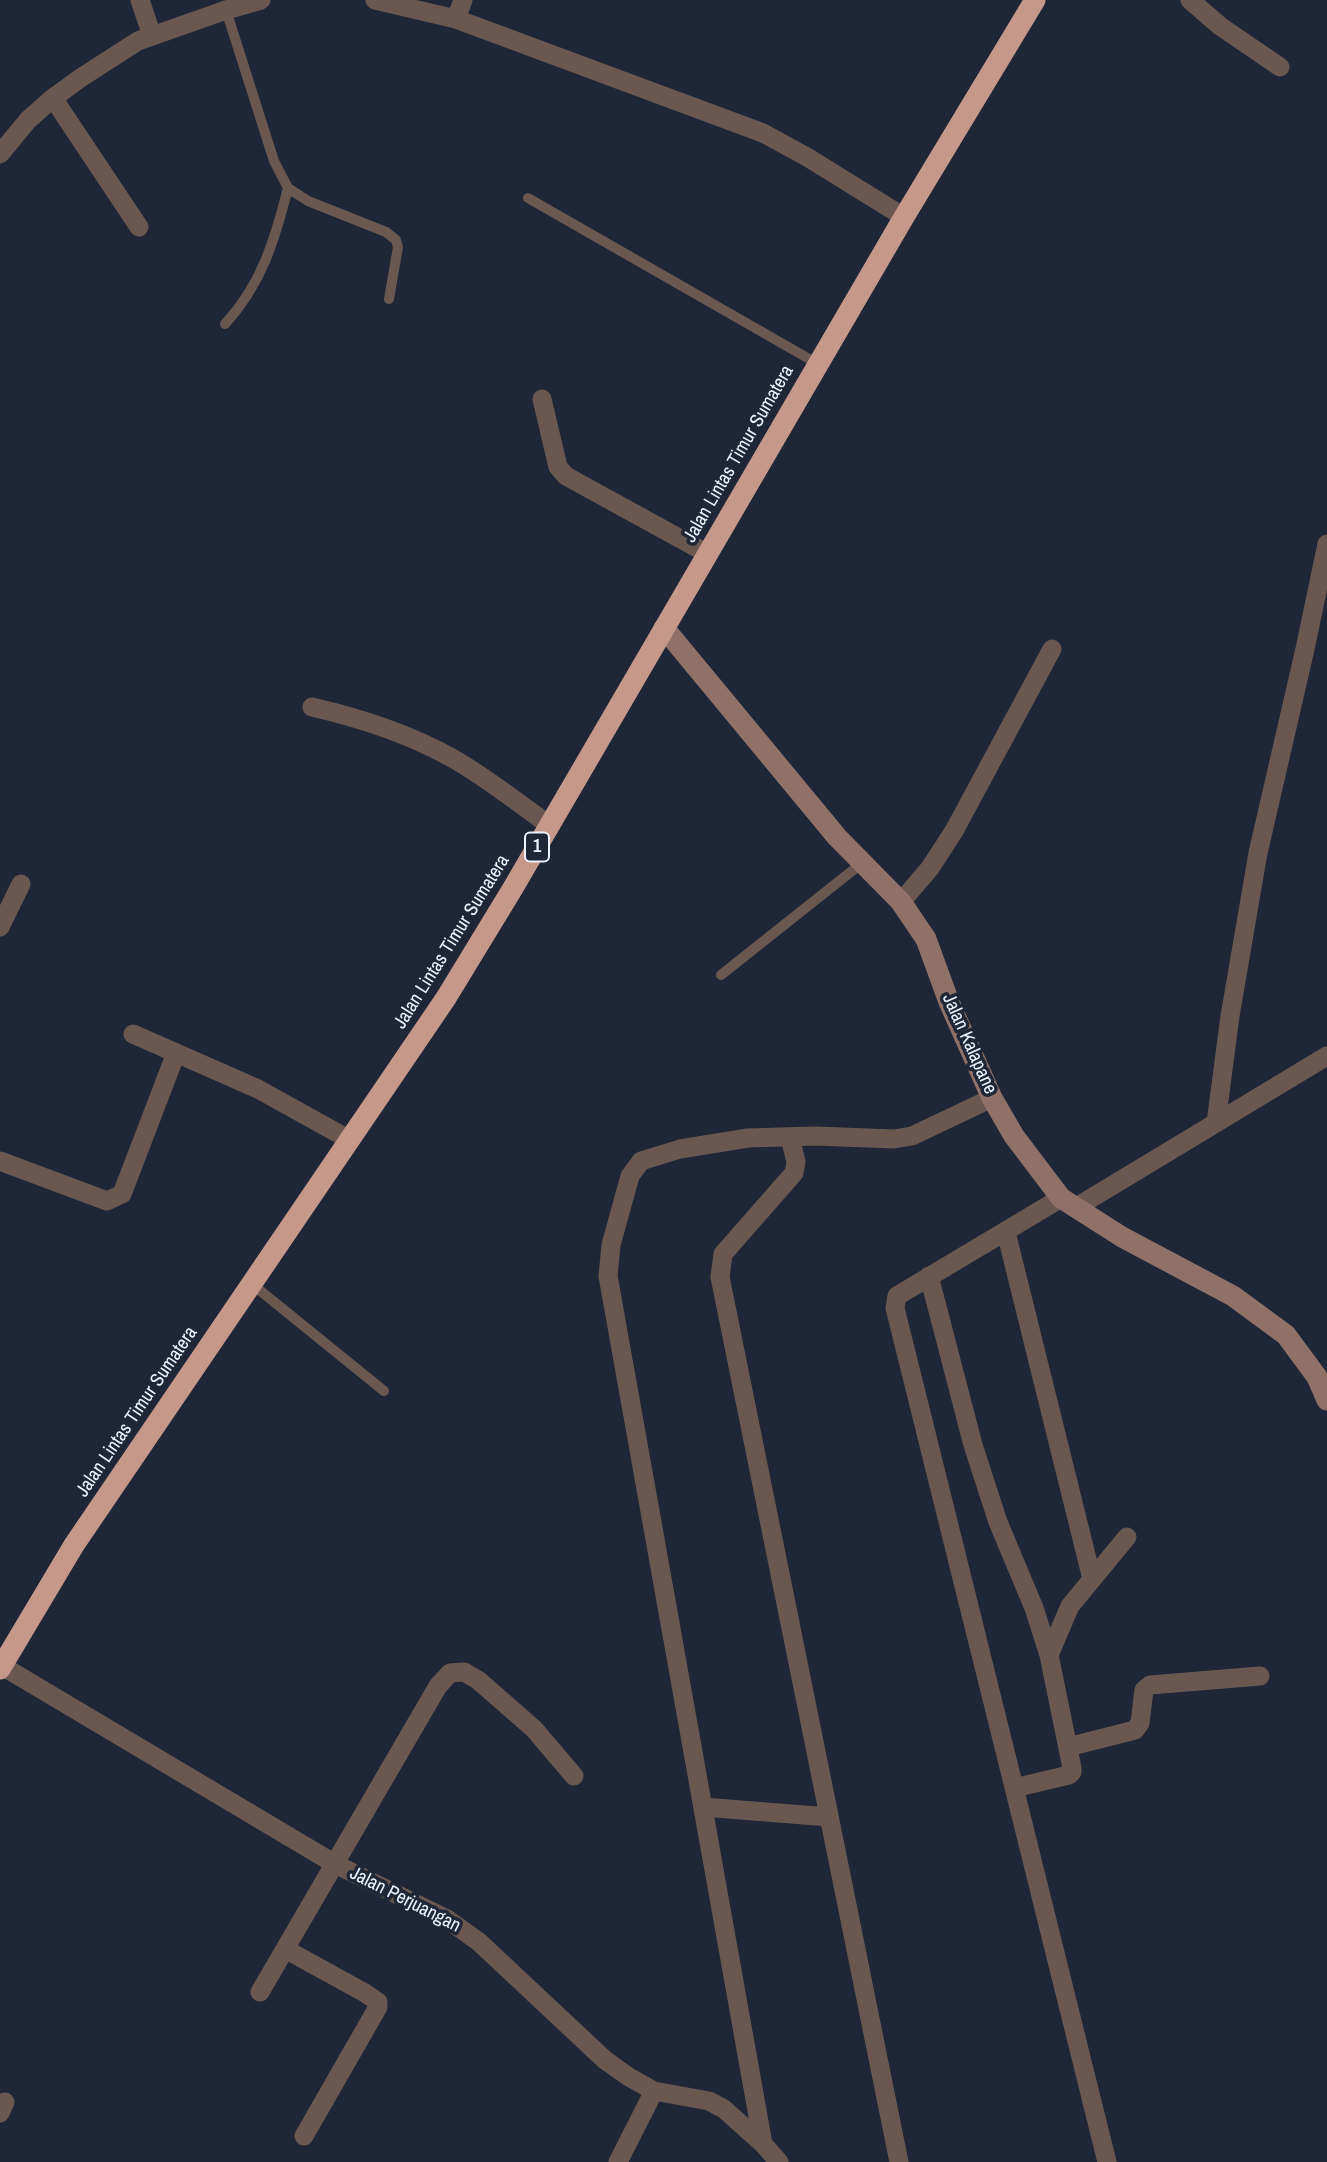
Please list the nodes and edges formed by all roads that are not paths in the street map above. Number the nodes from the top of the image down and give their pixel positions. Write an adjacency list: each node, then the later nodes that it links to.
1 (141, 0): 8 (street)
2 (261, 0): 7 (street)
3 (375, 0): 6 (street)
4 (1035, 0): 14 (highway, Jalan Lintas Timur Sumatera / 1)
5 (1190, 0): 9 (street)
6 (459, 9): 14 (street)
7 (226, 10): 8 (street); 12 (lane)
8 (152, 36): 10 (street)
9 (1280, 67)
10 (53, 98): 11 (street); 15 (street)
11 (0, 155)
12 (288, 188): 16 (lane); 17 (lane)
13 (528, 198): 18 (lane)
14 (904, 217): 18 (highway, Jalan Lintas Timur Sumatera / 1)
15 (139, 227)
16 (389, 299)
17 (225, 324)
18 (818, 364): 21 (highway, Jalan Lintas Timur Sumatera / 1)
19 (542, 399): 21 (street)
20 (1327, 544): 35 (street)
21 (708, 554): 22 (highway, Jalan Lintas Timur Sumatera / 1)
22 (664, 628): 25 (highway, Jalan Lintas Timur Sumatera / 1); 26 (street, Jalan Kalapane)
23 (1052, 649): 28 (street)
24 (312, 707): 25 (street)
25 (550, 825): 37 (highway, Jalan Lintas Timur Sumatera / 1)
26 (862, 863): 28 (street, Jalan Kalapane); 30 (lane)
27 (21, 884): 29 (street)
28 (901, 902): 34 (street, Jalan Kalapane)
29 (0, 927)
30 (721, 975)
31 (134, 1034): 32 (street)
32 (176, 1053): 37 (street); 38 (street)
33 (1327, 1056): 35 (street)
34 (992, 1098): 36 (street); 39 (street, Jalan Kalapane)
35 (1216, 1123): 39 (street)
36 (790, 1137): 54 (street); 55 (street)
37 (350, 1140): 42 (highway, Jalan Lintas Timur Sumatera / 1)
38 (0, 1161)
39 (1068, 1203): 40 (street); 43 (street, Jalan Kalapane)
40 (1006, 1231): 41 (street); 47 (street)
41 (929, 1276): 48 (street); 53 (street)
42 (252, 1284): 44 (lane); 49 (highway, Jalan Lintas Timur Sumatera / 1)
43 (1322, 1375): 45 (street, Jalan Kalapane)
44 (384, 1391)
45 (1327, 1400)
46 (1127, 1537): 47 (street)
47 (1092, 1579): 48 (street)
48 (1049, 1655): 51 (street)
49 (1, 1667): 56 (street, Jalan Perjuangan)
50 (1260, 1676): 51 (street)
51 (1068, 1747): 53 (street)
52 (574, 1776): 56 (street)
53 (1014, 1788): 65 (street)
54 (703, 1807): 55 (street); 61 (street)
55 (830, 1817): 64 (street)
56 (335, 1864): 57 (street); 59 (street, Jalan Perjuangan)
57 (285, 1949): 58 (street); 60 (street)
58 (260, 1993)
59 (654, 2091): 61 (street, Jalan Perjuangan); 62 (street)
60 (304, 2136)
61 (764, 2144): 63 (street, Jalan Perjuangan)
62 (618, 2162)
63 (779, 2162)
64 (899, 2162)
65 (1107, 2162)

